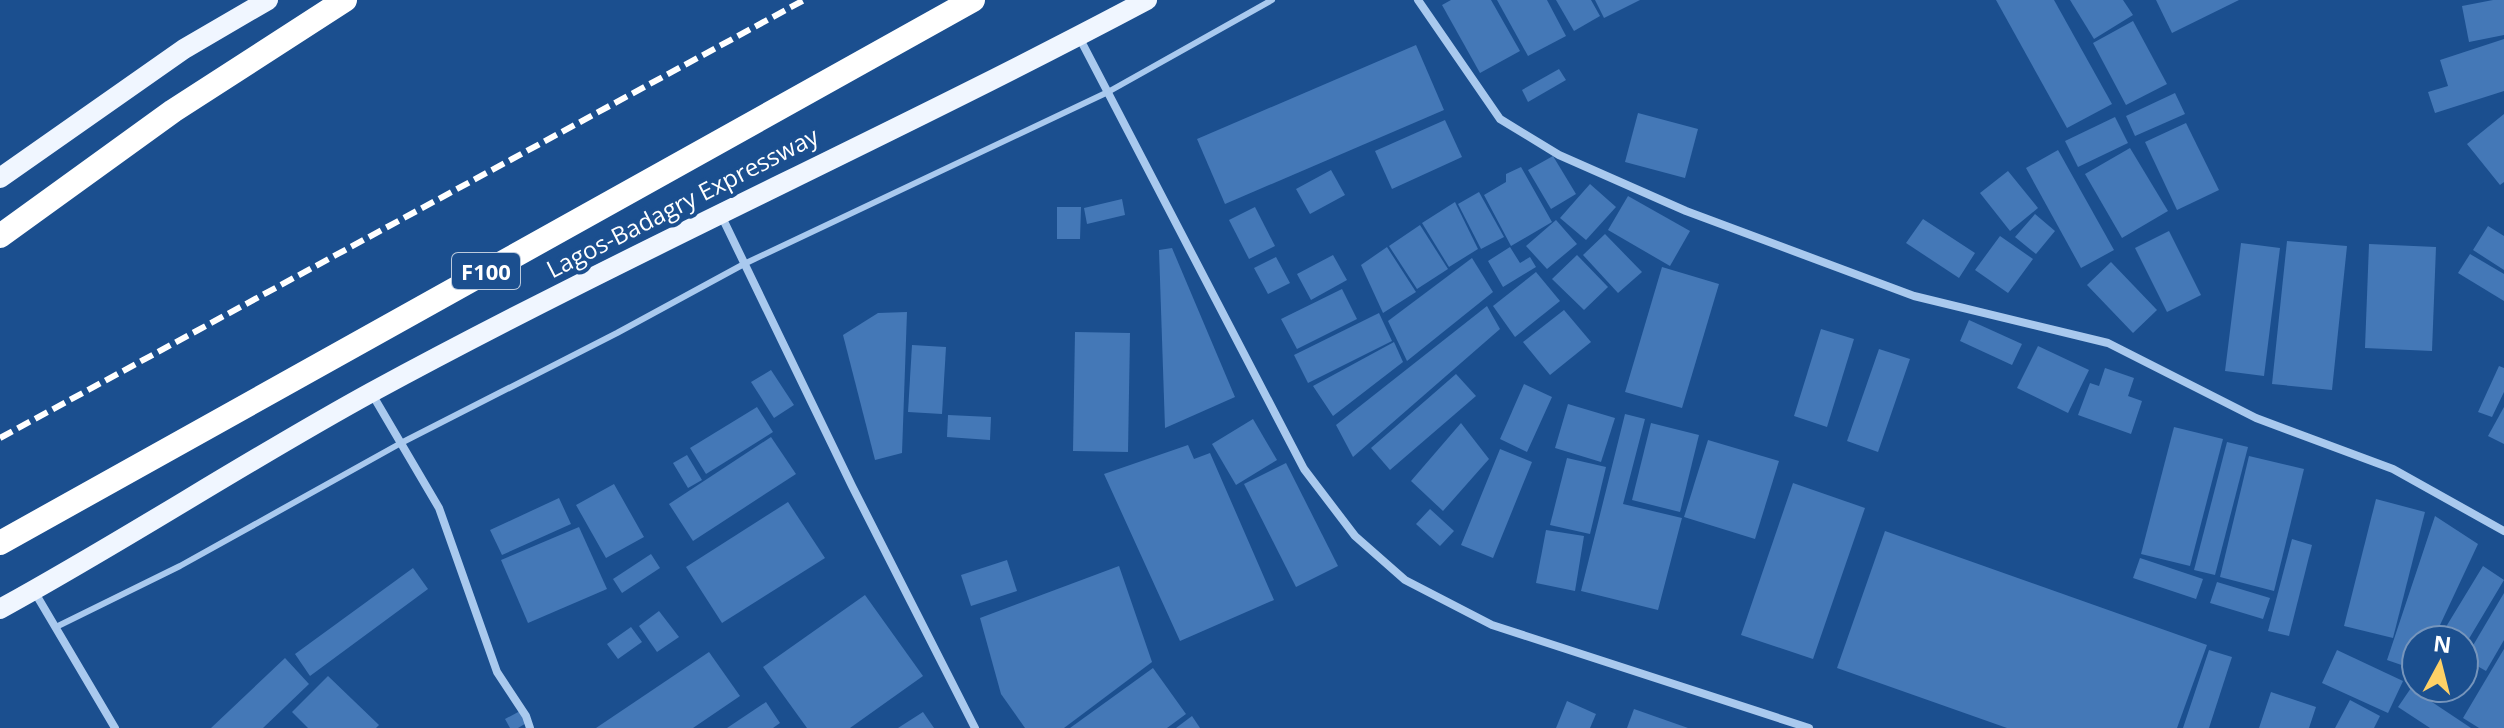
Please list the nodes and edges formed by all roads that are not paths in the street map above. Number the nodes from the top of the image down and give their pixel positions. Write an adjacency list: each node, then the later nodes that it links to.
1 (268, 0): 9 (main road)
2 (345, 0): 11 (highway)
3 (973, 0): 16 (highway, Lagos-Badagry Expressway / F100)
4 (1147, 0): 7 (main road, Lagos-Badagry Expressway)
5 (1272, 0): 8 (lane)
6 (1418, 0): 15 (street)
7 (1079, 36): 8 (street); 10 (main road, Lagos-Badagry Expressway)
8 (1108, 92): 12 (lane); 23 (street)
9 (0, 178)
10 (720, 213): 12 (street); 13 (main road, Lagos-Badagry Expressway)
11 (0, 236)
12 (744, 264): 14 (lane); 22 (street)
13 (371, 393): 14 (street); 17 (main road, Lagos-Badagry Expressway)
14 (401, 443): 19 (lane); 21 (street)
15 (2504, 531)
16 (0, 543)
17 (34, 590): 18 (main road, Lagos-Badagry Expressway); 19 (street)
18 (0, 609)
19 (56, 627): 20 (street)
20 (115, 728)
21 (530, 728)
22 (975, 728)
23 (1809, 728)

